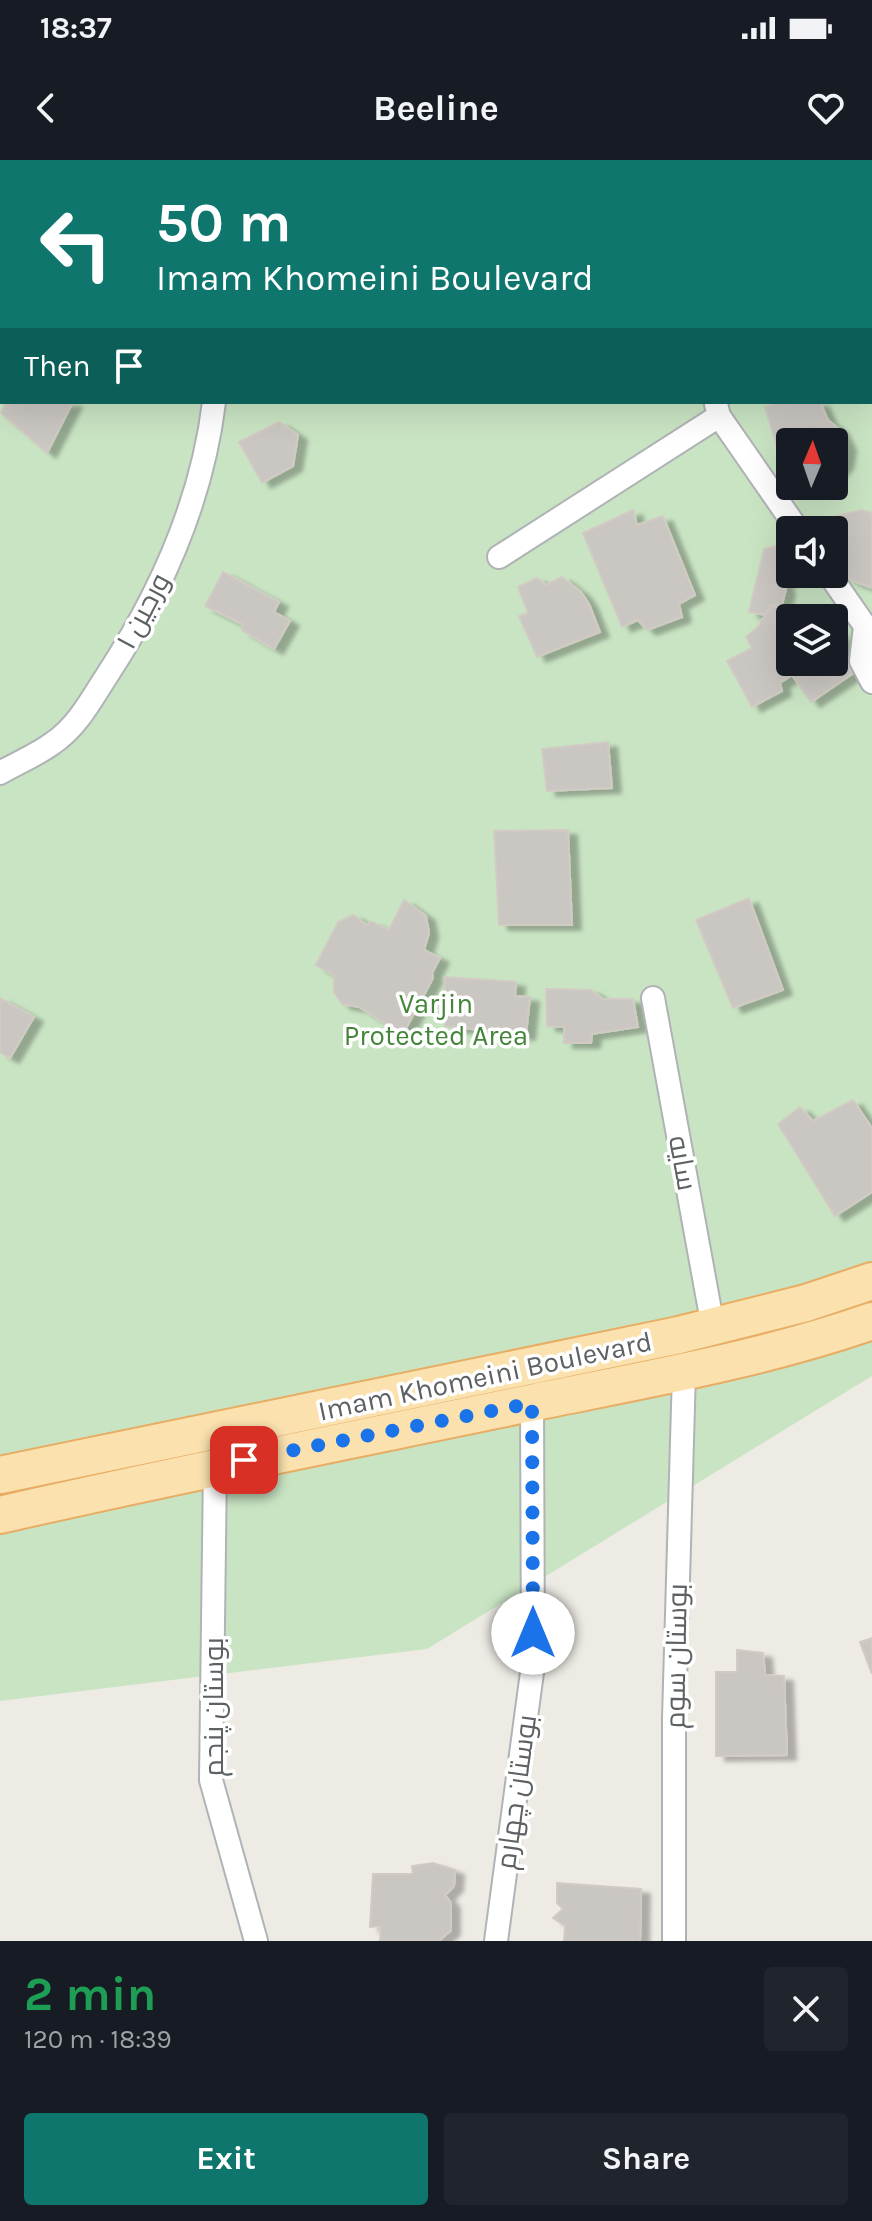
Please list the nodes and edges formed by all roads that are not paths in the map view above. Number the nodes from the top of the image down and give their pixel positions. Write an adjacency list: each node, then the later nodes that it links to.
1 (214, 404): 7 (street, ورجین ۱)
2 (717, 409): 3 (street); 4 (street)
3 (789, 516)
4 (499, 557)
5 (839, 588): 6 (street)
6 (872, 682)
7 (0, 773)
8 (653, 998): 11 (street, سایه)
9 (872, 1281): 11 (main road, Imam Khomeini Boulevard)
10 (872, 1321): 12 (main road, Imam Khomeini Boulevard)
11 (713, 1327): 15 (main road, Imam Khomeini Boulevard)
12 (684, 1372): 13 (main road, Imam Khomeini Boulevard); 19 (street, بوستان سوم)
13 (532, 1403): 14 (main road, Imam Khomeini Boulevard); 18 (street, بوستان چهارم)
14 (215, 1466): 16 (main road, Imam Khomeini Boulevard); 17 (street, بوستان پنجم)
15 (0, 1475)
16 (0, 1515)
17 (256, 1941)
18 (496, 1941)
19 (674, 1941)

